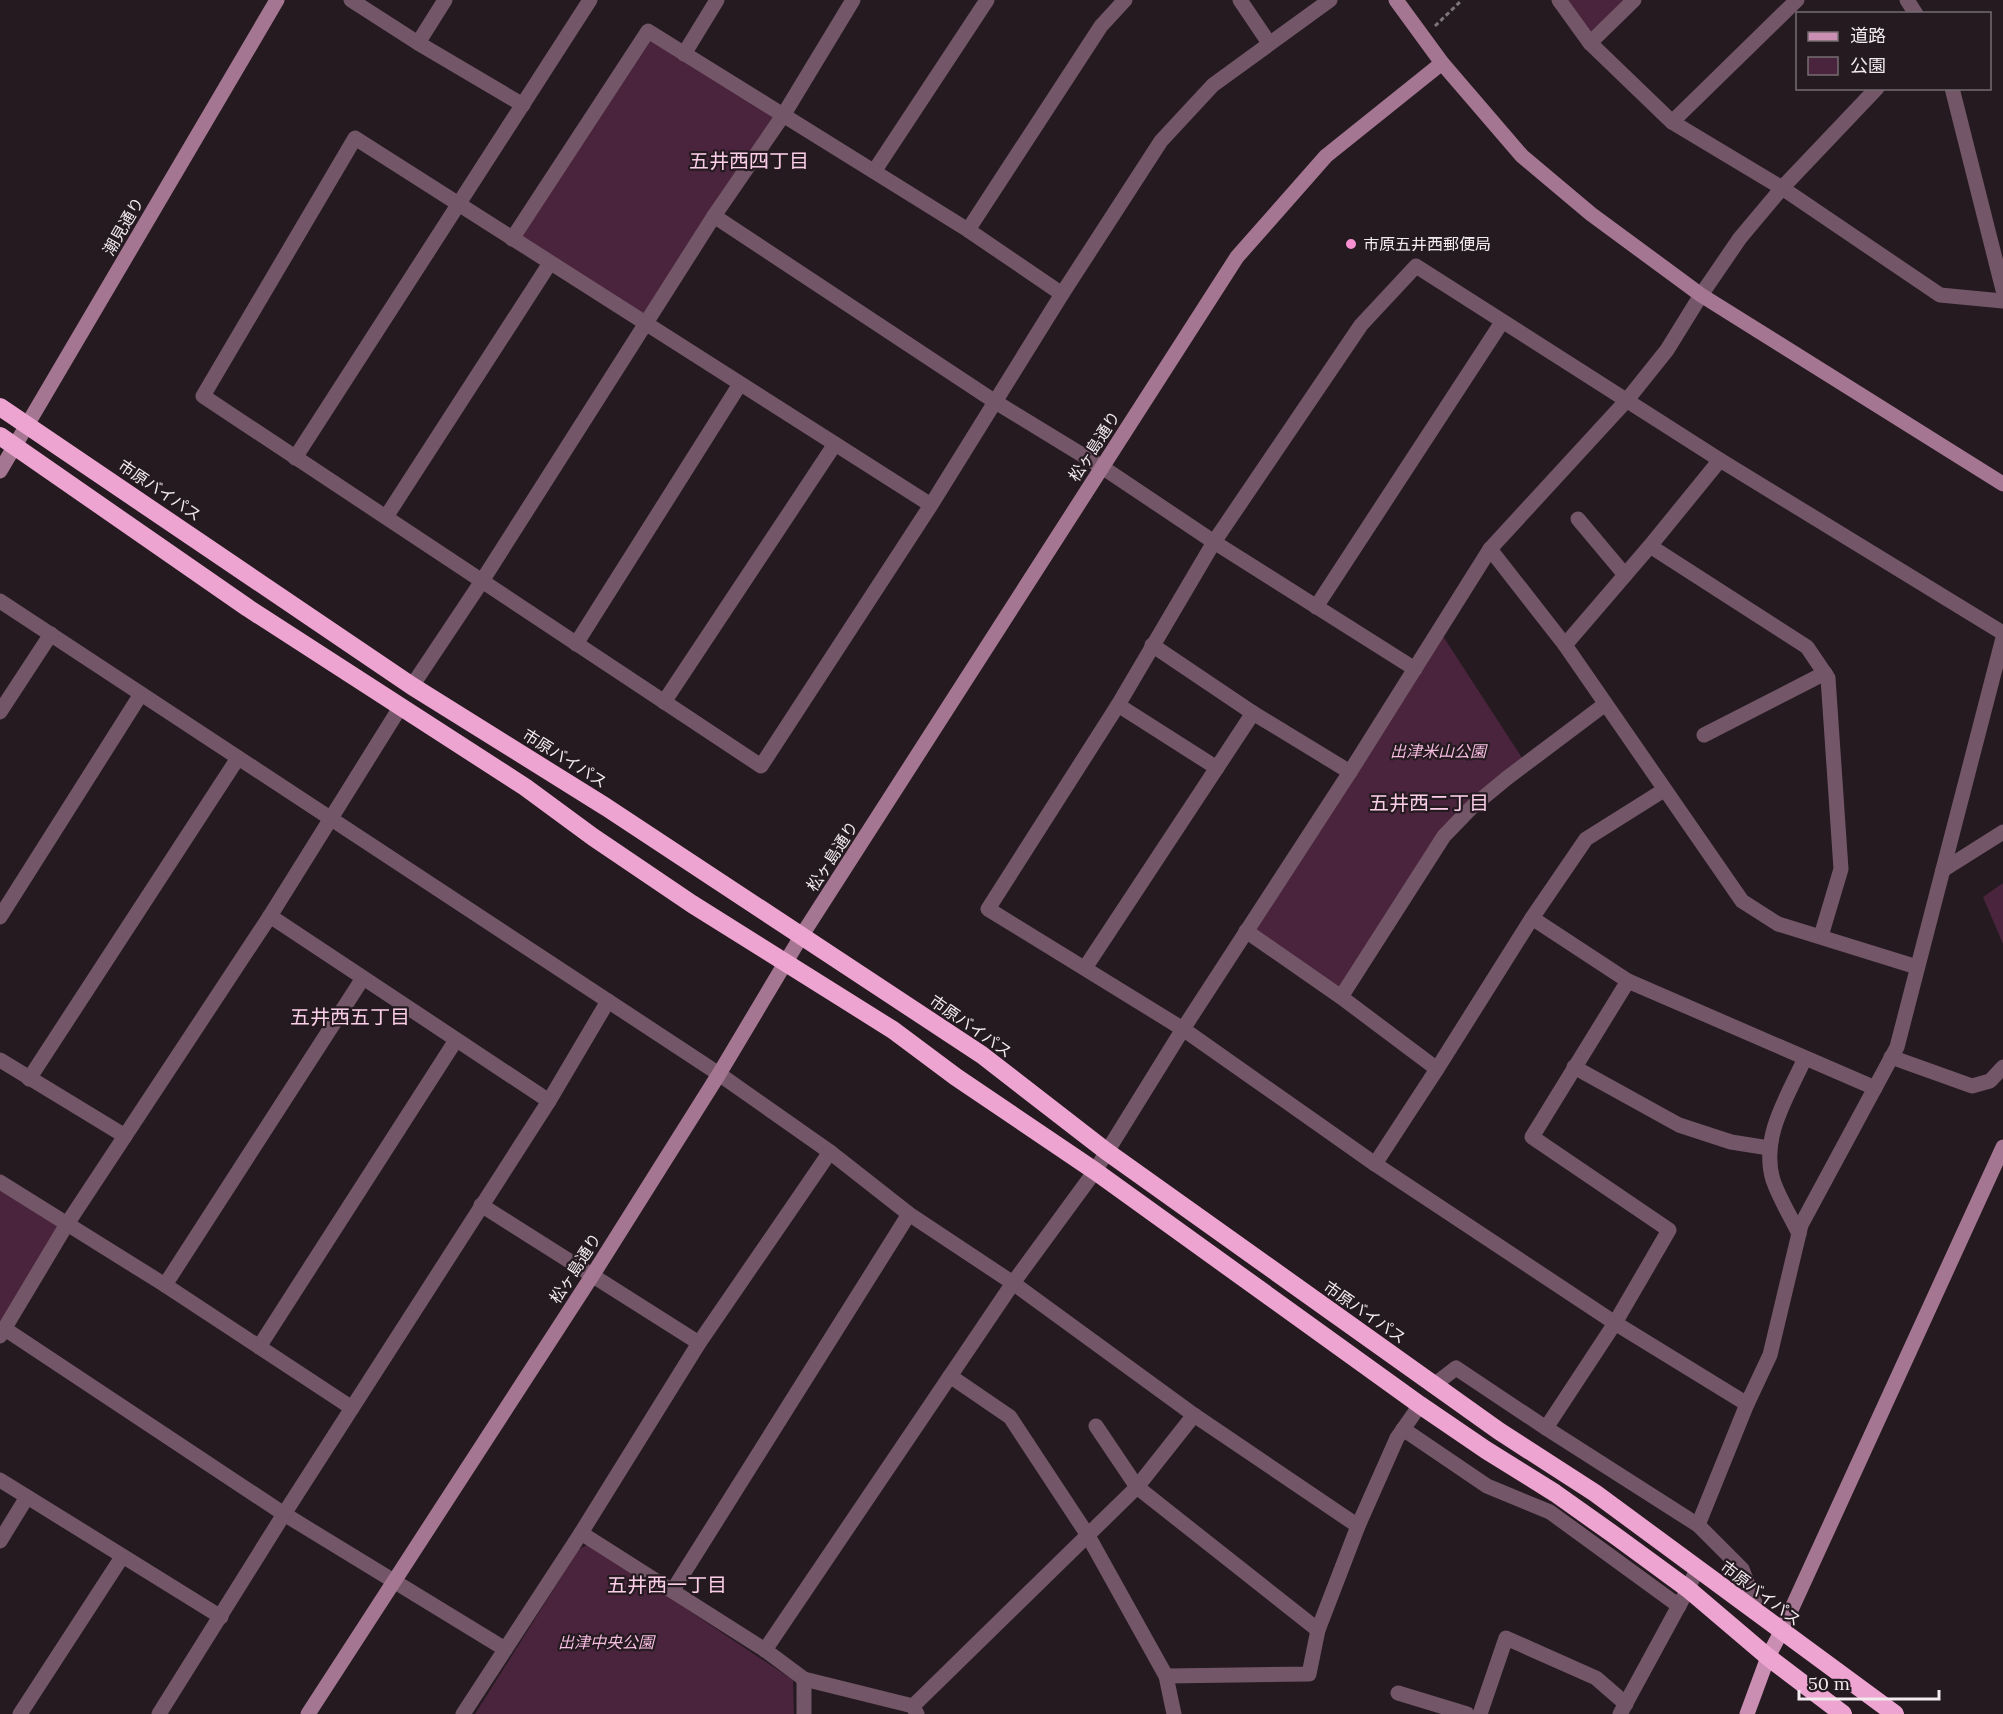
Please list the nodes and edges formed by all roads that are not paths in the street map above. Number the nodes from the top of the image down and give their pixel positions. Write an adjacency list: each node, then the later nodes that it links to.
1 (277, 0): 42 (street, 潮見通り)
2 (351, 0): 15 (street)
3 (445, 0): 15 (street)
4 (590, 0): 22 (street)
5 (717, 0): 18 (street)
6 (853, 0): 23 (street)
7 (987, 0): 25 (street)
8 (1125, 0): 29 (street)
9 (1240, 0): 16 (street)
10 (1330, 0): 16 (street)
11 (1396, 0): 19 (street)
12 (1559, 0): 17 (street)
13 (1634, 0): 17 (street)
14 (1797, 0): 24 (street)
15 (418, 43): 22 (street)
16 (1269, 43): 33 (street)
17 (1590, 43): 24 (street)
18 (684, 54): 23 (street); 30 (street)
19 (1442, 63): 34 (street); 48 (street, 松ヶ島通り)
20 (1875, 90): 26 (street)
21 (1953, 90): 32 (street)
22 (523, 105): 27 (street)
23 (784, 114): 25 (street); 28 (street)
24 (1672, 122): 26 (street)
25 (875, 170): 29 (street)
26 (1782, 188): 34 (street); 35 (street)
27 (458, 204): 30 (street); 46 (street); 46 (street)
28 (714, 216): 37 (street); 40 (street)
29 (968, 230): 33 (street)
30 (512, 239): 31 (street)
31 (550, 263): 37 (street); 52 (street)
32 (2003, 290)
33 (1062, 294): 40 (street)
34 (1701, 295): 39 (street); 50 (street)
35 (2003, 301)
36 (1502, 322): 39 (street); 54 (street); 60 (street)
37 (645, 323): 38 (street); 58 (street)
38 (740, 384): 44 (street); 63 (street)
39 (1627, 400): 47 (street); 56 (street)
40 (994, 401): 48 (street); 51 (street)
41 (0, 407): 42 (highway, 市原バイパス)
42 (27, 425): 45 (street, 潮見通り); 68 (highway, 市原バイパス)
43 (0, 436): 45 (highway)
44 (835, 444): 51 (street); 70 (street)
45 (16, 446): 49 (street, 潮見通り); 73 (highway)
46 (295, 458): 52 (street)
47 (1720, 460): 55 (street); 62 (street)
48 (1102, 467): 54 (street); 88 (street, 松ヶ島通り)
49 (0, 471)
50 (2003, 484)
51 (931, 505): 70 (street)
52 (386, 518): 58 (street)
53 (1578, 519): 57 (street)
54 (1214, 542): 60 (street); 64 (street)
55 (1650, 546): 57 (street); 67 (street)
56 (1490, 549): 65 (street); 66 (street)
57 (1625, 575): 65 (street)
58 (482, 581): 63 (street); 68 (street)
59 (0, 601): 61 (street)
60 (1316, 607): 66 (street)
61 (51, 634): 69 (street); 74 (street)
62 (2003, 636): 83 (street)
63 (576, 644): 70 (street)
64 (1152, 645): 71 (street); 75 (street)
65 (1564, 645): 72 (street)
66 (1415, 669): 79 (street)
67 (1825, 673): 76 (street); 89 (street)
68 (412, 686): 88 (highway, 市原バイパス)
69 (141, 694): 77 (street); 84 (street)
70 (664, 702)
71 (1118, 705): 78 (street); 92 (street)
72 (1604, 705): 80 (street); 95 (street)
73 (402, 706): 81 (street); 90 (highway)
74 (0, 712)
75 (1253, 713): 78 (street); 79 (street)
76 (1704, 735)
77 (238, 758): 81 (street); 106 (street)
78 (1217, 768): 92 (street)
79 (1350, 772): 87 (street)
80 (1664, 790): 86 (street); 89 (street)
81 (331, 819): 85 (street); 96 (street)
82 (2003, 832): 83 (street)
83 (1943, 870): 91 (street)
84 (0, 916)
85 (270, 916): 93 (street); 109 (street)
86 (1532, 918): 94 (street); 104 (street)
87 (1246, 931): 95 (street); 97 (street)
88 (802, 935): 90 (street, 松ヶ島通り); 112 (highway, 市原バイパス)
89 (1821, 936): 91 (street)
90 (786, 963): 105 (street, 松ヶ島通り); 115 (highway)
91 (1917, 967): 99 (street)
92 (1085, 968): 97 (street)
93 (363, 978): 98 (street); 123 (street)
94 (1628, 981): 100 (street); 102 (street)
95 (1341, 997): 104 (street)
96 (608, 1001): 105 (street); 108 (street)
97 (1183, 1029): 112 (street); 114 (street)
98 (456, 1040): 108 (street); 127 (street)
99 (1891, 1057): 103 (street); 107 (street)
100 (1805, 1058): 107 (street); 110 (street)
101 (0, 1060): 106 (street)
102 (1574, 1067): 110 (street); 124 (street)
103 (2003, 1067)
104 (1437, 1069): 114 (street)
105 (719, 1074): 113 (street); 121 (street, 松ヶ島通り)
106 (29, 1079): 109 (street)
107 (1875, 1088): 120 (street)
108 (549, 1101): 117 (street)
109 (125, 1136): 119 (street)
110 (1769, 1148): 120 (street)
111 (2003, 1148): 155 (street)
112 (1106, 1151): 115 (street); 129 (highway, 市原バイパス)
113 (830, 1152): 118 (street); 126 (street)
114 (1375, 1164): 124 (street)
115 (1095, 1171): 122 (street); 131 (highway)
116 (0, 1182): 119 (street)
117 (481, 1205): 121 (street); 132 (street)
118 (909, 1214): 122 (street); 150 (street)
119 (67, 1224): 123 (street); 125 (street)
120 (1799, 1234): 130 (street)
121 (592, 1276): 126 (street); 148 (street, 松ヶ島通り)
122 (1012, 1283): 128 (street); 133 (street)
123 (165, 1286): 127 (street)
124 (1616, 1323): 130 (street); 135 (street)
125 (3, 1332): 140 (street)
126 (699, 1343): 143 (street)
127 (259, 1347): 132 (street)
128 (950, 1376): 144 (street); 157 (street)
129 (1434, 1385): 135 (street); 147 (highway, 市原バイパス)
130 (1747, 1404): 141 (street)
131 (1420, 1405): 136 (street); 149 (highway)
132 (352, 1408): 140 (street)
133 (1194, 1415): 138 (street); 142 (street)
134 (1096, 1426): 138 (street)
135 (1546, 1428): 141 (street)
136 (1404, 1429): 142 (street); 151 (street)
137 (0, 1480): 139 (street)
138 (1137, 1486): 144 (street); 154 (street)
139 (27, 1497): 145 (street); 146 (street)
140 (284, 1514): 148 (street); 153 (street)
141 (1698, 1525): 152 (street)
142 (1358, 1526): 154 (street)
143 (581, 1533): 150 (street); 156 (street)
144 (1087, 1534): 159 (street); 163 (street)
145 (0, 1541)
146 (122, 1557): 153 (street); 164 (street)
147 (1697, 1569): 149 (street); 152 (highway, 市原バイパス)
148 (395, 1581): 156 (street); 166 (street, 松ヶ島通り)
149 (1688, 1589): 151 (street); 158 (highway)
150 (673, 1590): 157 (street)
151 (1679, 1606): 162 (street)
152 (1760, 1616): 155 (highway, 市原バイパス)
153 (221, 1617): 165 (street)
154 (1318, 1630): 159 (street)
155 (1781, 1632): 158 (main road); 174 (highway, 市原バイパス)
156 (505, 1649): 167 (street)
157 (765, 1650): 160 (street)
158 (1768, 1657): 172 (main road); 173 (highway)
159 (1166, 1676): 169 (street)
160 (804, 1679): 163 (street); 168 (street)
161 (1398, 1693): 170 (street)
162 (1623, 1709): 171 (street)
163 (915, 1710)
164 (20, 1714)
165 (159, 1714)
166 (308, 1714)
167 (464, 1714)
168 (804, 1714)
169 (1174, 1714)
170 (1467, 1714)
171 (1480, 1714)
172 (1747, 1714)
173 (1843, 1714)
174 (1895, 1714)

